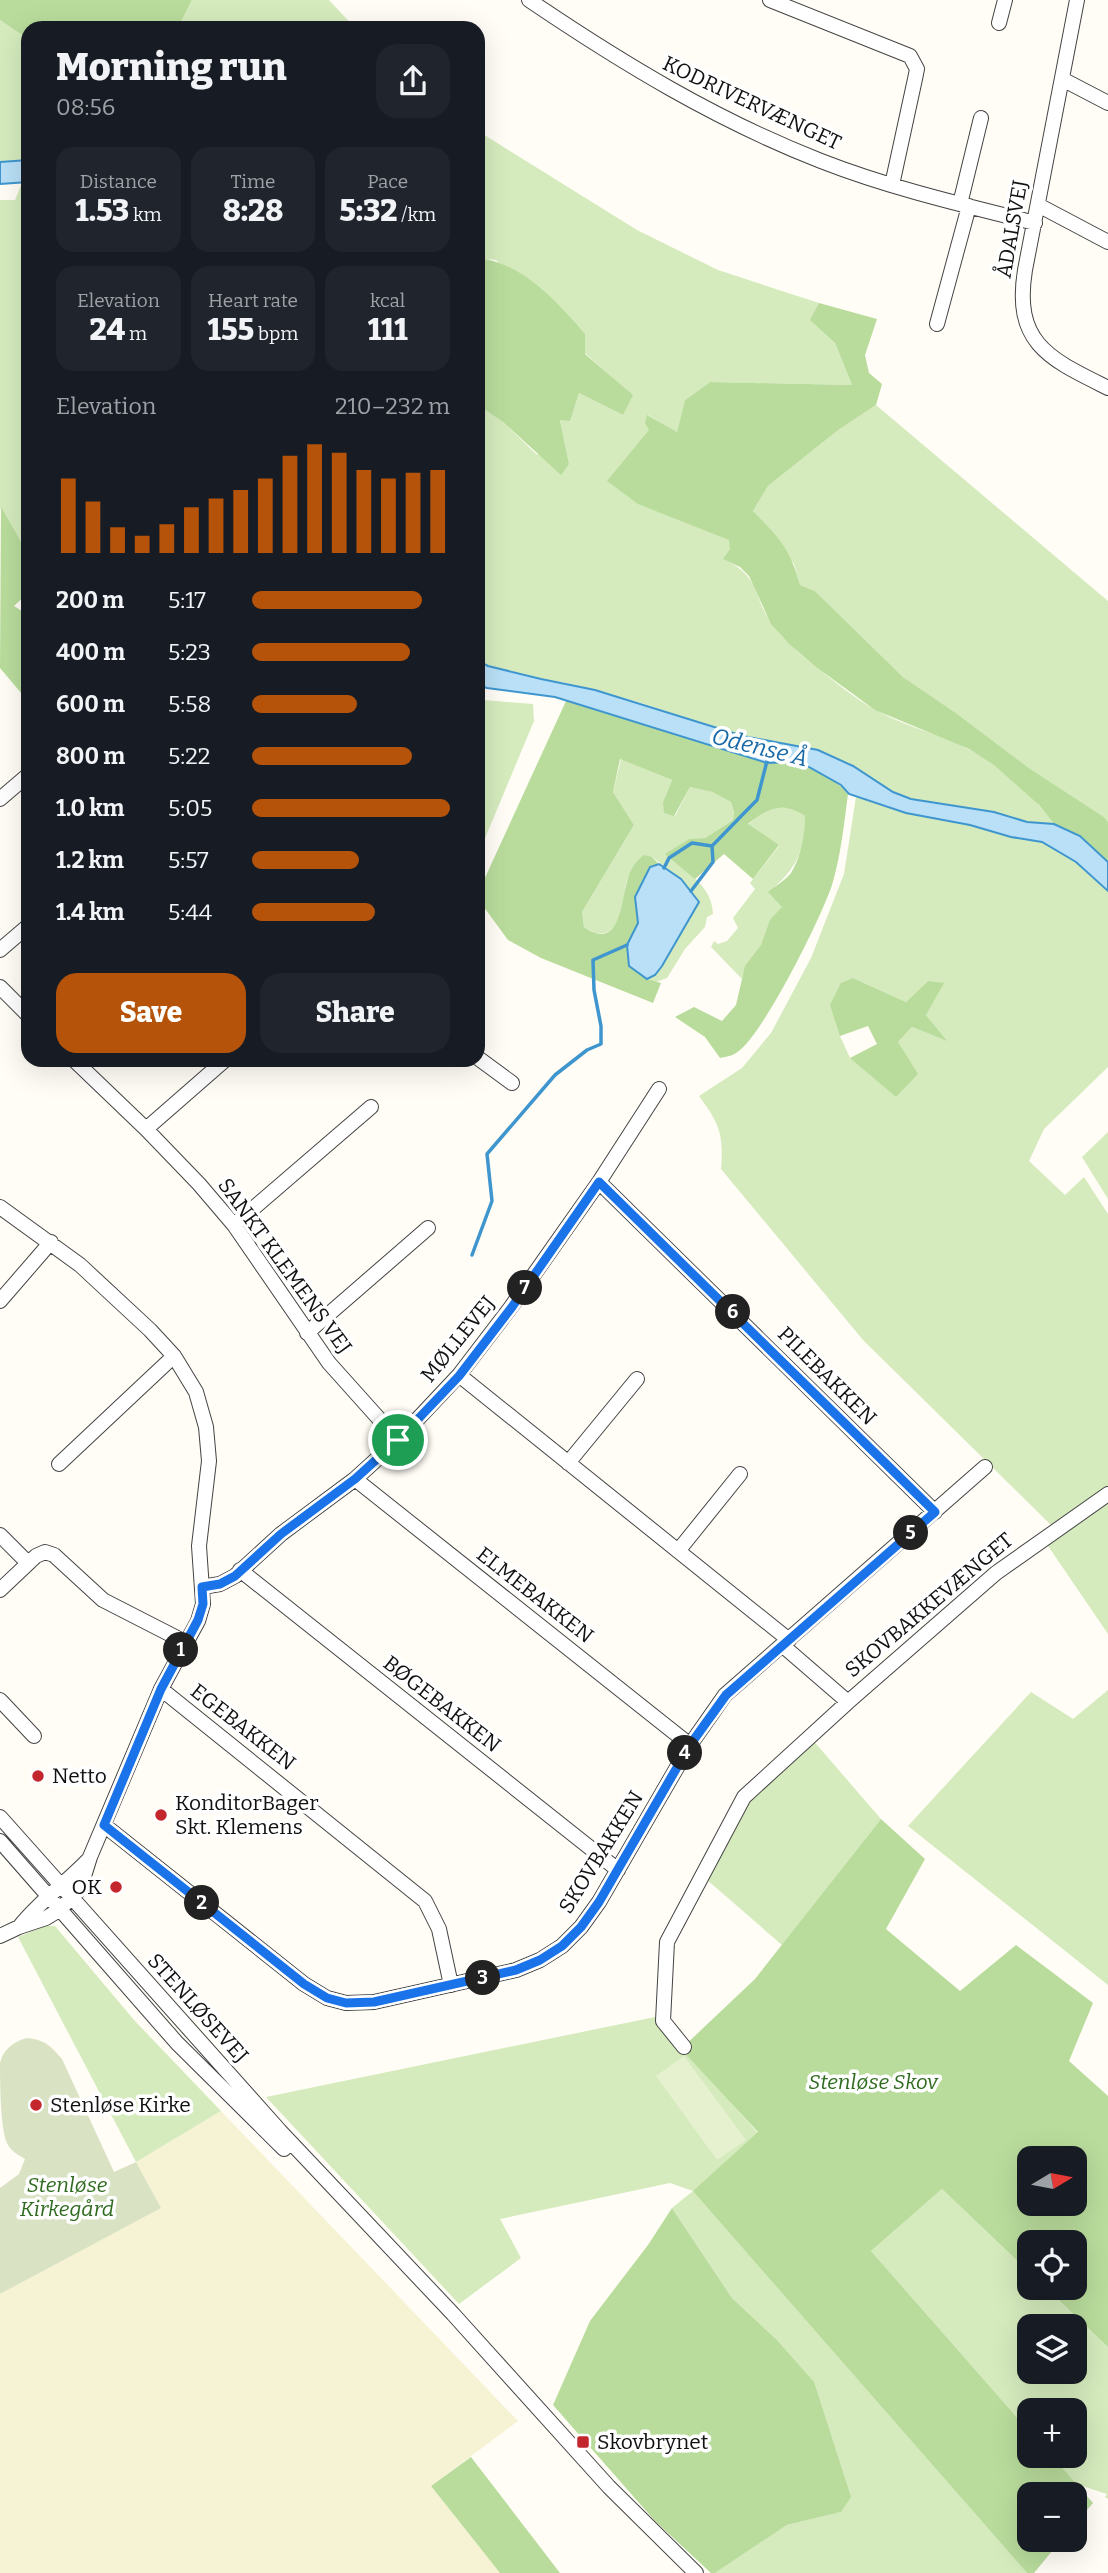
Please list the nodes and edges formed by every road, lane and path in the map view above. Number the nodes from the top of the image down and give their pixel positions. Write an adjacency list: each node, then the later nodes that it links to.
1 (529, 0): 9 (street, KODRIVERVÆNGET)
2 (770, 0): 9 (street)
3 (1005, 0): 5 (street)
4 (1077, 0): 6 (street, ÅDALSVEJ)
5 (999, 23)
6 (1062, 79): 7 (street); 11 (street, ÅDALSVEJ)
7 (1108, 103)
8 (981, 118): 10 (street)
9 (892, 185): 10 (street, KODRIVERVÆNGET)
10 (964, 205): 12 (street, KODRIVERVÆNGET); 14 (street)
11 (1038, 205): 12 (street, ÅDALSVEJ); 13 (street)
12 (1035, 223): 15 (street, ÅDALSVEJ)
13 (1108, 242)
14 (937, 324)
15 (1108, 388)
16 (21, 781): 17 (street)
17 (0, 799)
18 (21, 932): 19 (street)
19 (0, 950)
20 (0, 987): 21 (street)
21 (21, 1008)
22 (485, 1063): 25 (street)
23 (81, 1067): 28 (street, SANKT KLEMENS VEJ)
24 (217, 1067): 28 (street)
25 (512, 1083)
26 (659, 1088): 29 (street, MØLLEVEJ)
27 (371, 1107): 31 (street)
28 (146, 1129): 31 (street, SANKT KLEMENS VEJ)
29 (599, 1182): 37 (street, MØLLEVEJ); 46 (street, PILEBAKKEN)
30 (0, 1207): 33 (street)
31 (234, 1225): 35 (street, SANKT KLEMENS VEJ)
32 (428, 1228): 35 (street)
33 (51, 1242): 34 (street); 36 (street)
34 (0, 1301)
35 (307, 1333): 39 (street, SANKT KLEMENS VEJ)
36 (174, 1356): 41 (street); 51 (street)
37 (459, 1376): 39 (street, MØLLEVEJ); 40 (street, SKOVBAKKEVÆNGET)
38 (637, 1379): 40 (street)
39 (398, 1440): 44 (street, MØLLEVEJ)
40 (568, 1463): 48 (street, SKOVBAKKEVÆNGET)
41 (59, 1464)
42 (985, 1467): 46 (street, SKOVBAKKEN)
43 (740, 1474): 48 (street)
44 (355, 1479): 50 (street, MØLLEVEJ); 59 (street, ELMEBAKKEN)
45 (1108, 1494): 57 (street, SKOVBAKKEVÆNGET)
46 (935, 1512): 54 (street, SKOVBAKKEN)
47 (0, 1535): 49 (street)
48 (678, 1551): 54 (street, SKOVBAKKEVÆNGET)
49 (28, 1563): 52 (street); 53 (street)
50 (240, 1570): 51 (street, MØLLEVEJ); 64 (street, BØGEBAKKEN)
51 (202, 1587): 53 (street)
52 (0, 1590)
53 (185, 1642): 55 (street)
54 (785, 1642): 57 (street, SKOVBAKKEVÆNGET); 59 (street, SKOVBAKKEN)
55 (161, 1689): 61 (street); 71 (street, EGEBAKKEN)
56 (0, 1700): 58 (street)
57 (848, 1702): 72 (street, SKOVBAKKEVÆNGET)
58 (34, 1737)
59 (690, 1745): 64 (street, SKOVBAKKEN)
60 (0, 1817): 65 (street, STENLØSEVEJ)
61 (104, 1825): 63 (street); 71 (street, SKOVBAKKEN)
62 (0, 1841): 66 (street, STENLØSEVEJ)
63 (90, 1857): 65 (street); 67 (street)
64 (618, 1870): 71 (street, SKOVBAKKEN)
65 (61, 1887): 66 (street); 67 (street, STENLØSEVEJ)
66 (48, 1897): 68 (street, STENLØSEVEJ); 69 (street)
67 (71, 1899): 68 (street); 73 (street, STENLØSEVEJ)
68 (59, 1910): 69 (street); 73 (street, STENLØSEVEJ)
69 (19, 1927): 70 (street)
70 (0, 1937)
71 (451, 1985)
72 (684, 2047)
73 (367, 2226): 74 (street, STENLØSEVEJ)
74 (696, 2573)

